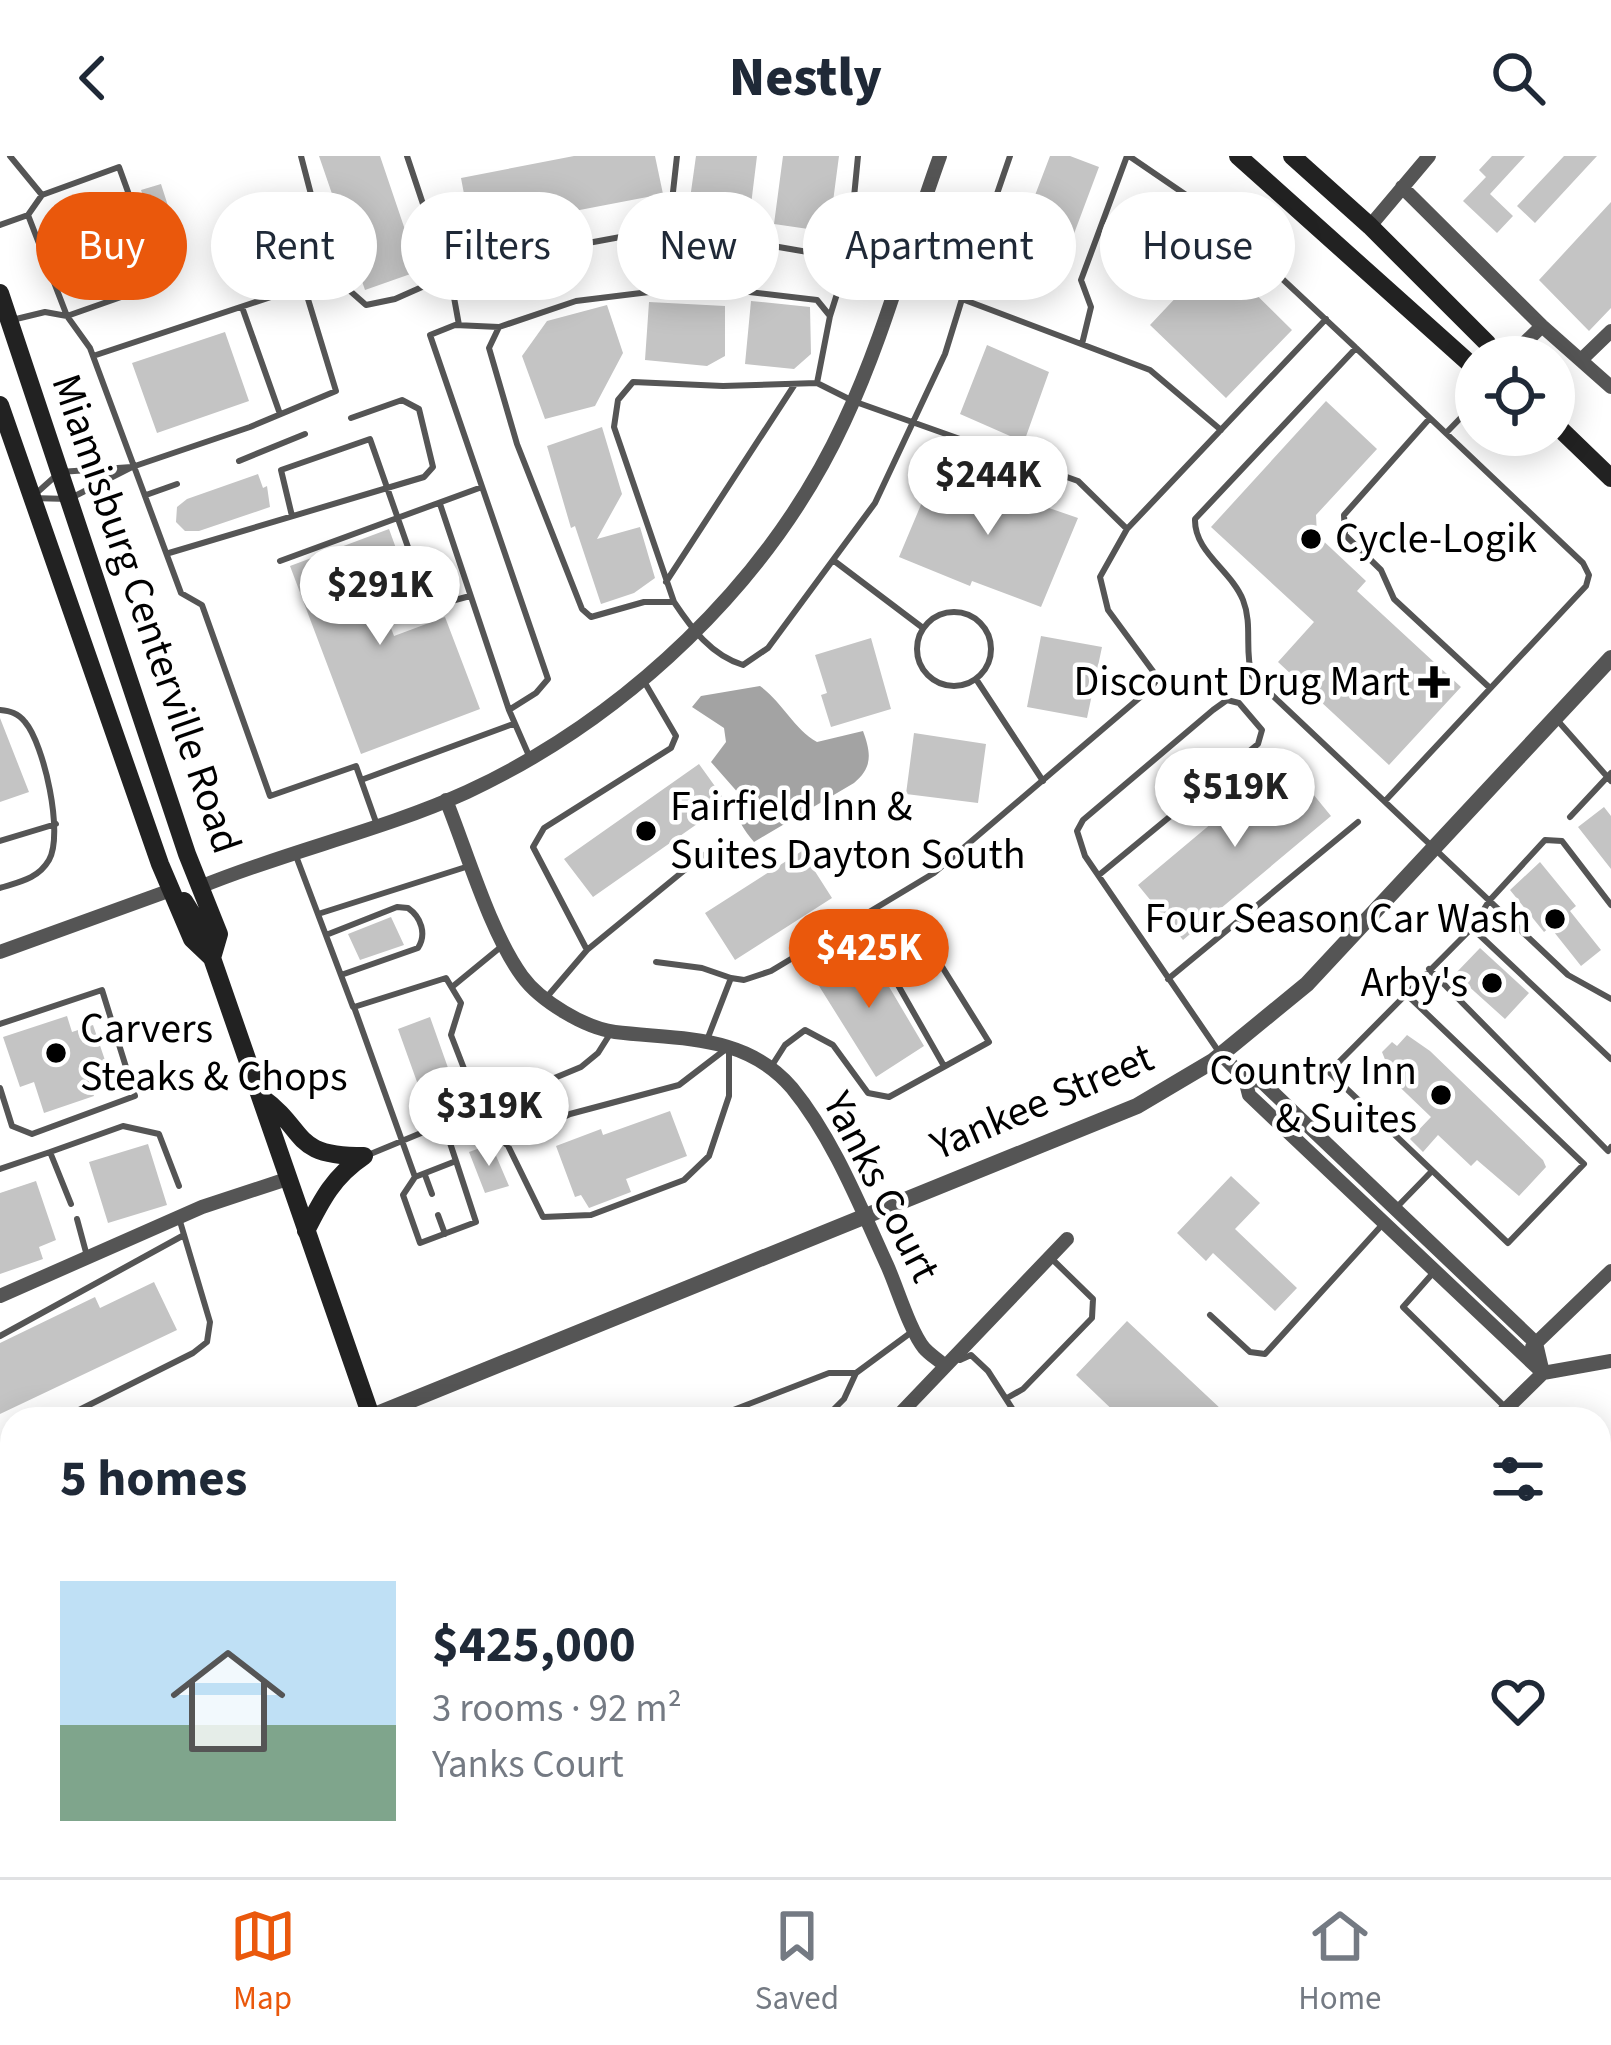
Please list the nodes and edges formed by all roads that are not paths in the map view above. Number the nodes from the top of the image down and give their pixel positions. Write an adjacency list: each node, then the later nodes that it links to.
1 (10, 156): 15 (lane)
2 (127, 156): 13 (lane)
3 (301, 156): 17 (lane)
4 (407, 156): 18 (lane)
5 (677, 156): 19 (lane)
6 (858, 156): 20 (lane)
7 (940, 156): 21 (street)
8 (1010, 156): 22 (lane)
9 (1128, 156): 40 (lane); 48 (lane)
10 (1238, 156): 50 (main road)
11 (1292, 156): 26 (main road)
12 (1429, 156): 14 (street)
13 (119, 167): 16 (lane); 38 (lane)
14 (1402, 187): 26 (street); 43 (street)
15 (40, 192)
16 (51, 192)
17 (310, 192)
18 (419, 192)
19 (673, 192)
20 (855, 192)
21 (927, 192)
22 (998, 192)
23 (36, 204): 24 (lane)
24 (28, 215): 25 (lane); 38 (lane)
25 (0, 224)
26 (1370, 226): 46 (main road)
27 (0, 293): 41 (main road, Miamisburg Centerville Road)
28 (401, 296): 33 (lane)
29 (617, 296): 44 (lane)
30 (779, 296): 39 (lane)
31 (263, 300): 37 (lane)
32 (308, 300): 58 (lane)
33 (361, 300)
34 (454, 300): 42 (lane)
35 (835, 300): 39 (lane)
36 (889, 300): 56 (street)
37 (242, 307): 51 (lane); 58 (lane)
38 (68, 316): 41 (lane); 51 (lane)
39 (830, 316): 54 (lane)
40 (1326, 320): 49 (lane); 63 (lane)
41 (9, 321): 69 (main road, Miamisburg Centerville Road)
42 (459, 325): 44 (lane); 72 (lane)
43 (1542, 326): 47 (street); 52 (street)
44 (499, 327): 86 (lane)
45 (1611, 331): 52 (street)
46 (1480, 336)
47 (1532, 336)
48 (1082, 344): 61 (lane); 63 (lane)
49 (1356, 348): 60 (lane); 102 (lane)
50 (1455, 350)
51 (93, 356): 68 (lane)
52 (1581, 360): 55 (street)
53 (796, 383): 54 (lane); 84 (lane); 84 (lane)
54 (817, 383): 56 (lane)
55 (1611, 387)
56 (853, 401): 61 (lane); 88 (street)
57 (0, 405): 75 (main road, Miamisburg Centerville Road)
58 (280, 415): 68 (lane)
59 (351, 418): 73 (lane)
60 (1430, 418): 64 (lane); 92 (lane)
61 (912, 423): 80 (lane); 82 (lane)
62 (1455, 424): 64 (lane)
63 (1221, 430): 80 (lane)
64 (1446, 433): 92 (lane)
65 (305, 434): 67 (lane)
66 (1575, 443): 70 (main road)
67 (239, 461)
68 (132, 467): 69 (lane); 74 (lane); 76 (lane)
69 (60, 472): 75 (lane); 76 (main road, Miamisburg Centerville Road)
70 (1611, 478)
71 (177, 484): 74 (lane)
72 (482, 487): 77 (lane); 94 (lane)
73 (386, 488): 78 (lane); 78 (lane); 79 (lane)
74 (146, 495): 81 (lane)
75 (31, 498): 76 (lane); 107 (main road, Miamisburg Centerville Road)
76 (69, 499): 114 (main road, Miamisburg Centerville Road)
77 (440, 503): 79 (lane); 85 (lane)
78 (292, 516): 81 (lane)
79 (397, 517): 83 (lane); 85 (lane)
80 (1127, 529): 100 (lane)
81 (169, 553): 99 (lane)
82 (833, 560): 87 (lane); 88 (lane)
83 (280, 561)
84 (666, 582): 86 (lane)
85 (470, 596): 94 (lane)
86 (674, 602): 88 (lane)
87 (923, 628): 91 (lane); 91 (lane)
88 (694, 632): 90 (street)
89 (1611, 658): 95 (street, Yankee Street)
90 (642, 679): 97 (street); 123 (lane)
91 (976, 679): 100 (lane)
92 (1490, 688): 102 (lane)
93 (0, 710): 105 (lane)
94 (508, 710): 96 (lane)
95 (1556, 718): 98 (lane); 109 (street, Yankee Street)
96 (513, 724): 97 (lane); 99 (lane)
97 (530, 758): 101 (street)
98 (1610, 777): 103 (lane)
99 (361, 780): 106 (lane)
100 (1044, 781): 129 (lane)
101 (446, 800): 106 (street); 112 (street, Yanks Court)
102 (1386, 800): 109 (lane)
103 (1570, 817)
104 (1358, 822): 130 (lane)
105 (56, 824): 108 (lane); 115 (lane)
106 (377, 825): 110 (street)
107 (151, 837): 114 (main road); 116 (main road, Miamisburg Centerville Road)
108 (0, 841)
109 (1436, 846): 117 (lane); 140 (street, Yankee Street)
110 (295, 853): 114 (street); 119 (lane)
111 (703, 855): 123 (lane)
112 (472, 865): 119 (lane); 122 (street, Yanks Court)
113 (1099, 875): 113 (lane); 130 (lane)
114 (200, 887): 125 (main road, Miamisburg Centerville Road)
115 (0, 888)
116 (172, 890): 124 (street); 125 (main road, Miamisburg Centerville Road)
117 (1489, 901): 118 (lane); 120 (lane); 134 (lane)
118 (1611, 905)
119 (318, 914): 121 (lane)
120 (1472, 928): 127 (lane); 141 (lane)
121 (326, 934): 128 (lane); 128 (lane)
122 (505, 943): 131 (lane); 133 (street, Yanks Court)
123 (586, 950): 133 (lane)
124 (0, 952)
125 (213, 954): 146 (main road, Miamisburg Centerville Road)
126 (656, 962): 129 (lane)
127 (1429, 969): 132 (lane); 153 (lane)
128 (341, 975): 135 (lane)
129 (731, 978): 138 (lane)
130 (1168, 979): 140 (lane)
131 (452, 987): 135 (lane); 147 (lane)
132 (1405, 993): 158 (lane); 158 (lane)
133 (546, 998): 137 (street, Yanks Court)
134 (1611, 998)
135 (354, 1007): 151 (lane)
136 (0, 1024): 149 (lane)
137 (612, 1031): 138 (street, Yanks Court); 147 (lane)
138 (707, 1040): 139 (street, Yanks Court)
139 (729, 1047): 143 (street, Yanks Court); 152 (lane); 152 (lane)
140 (1222, 1054): 144 (street); 167 (street, Yankee Street)
141 (1611, 1059)
142 (944, 1066): 142 (lane); 143 (lane)
143 (772, 1067): 167 (street, Yanks Court)
144 (1245, 1079): 165 (street); 170 (street)
145 (0, 1088): 149 (lane)
146 (257, 1094): 155 (main road); 161 (main road, Miamisburg Centerville Road)
147 (484, 1108): 148 (lane); 152 (lane)
148 (444, 1125): 151 (lane); 156 (lane)
149 (11, 1126): 150 (lane)
150 (0, 1130)
151 (402, 1141): 155 (lane); 160 (lane)
152 (506, 1144)
153 (1611, 1148)
154 (50, 1152): 157 (lane); 162 (lane); 164 (lane)
155 (364, 1156): 171 (main road)
156 (456, 1161): 159 (lane); 172 (lane)
157 (0, 1169)
158 (1432, 1171): 165 (lane)
159 (424, 1173): 160 (lane); 163 (lane)
160 (415, 1177): 172 (lane)
161 (287, 1179): 168 (street); 171 (main road, Miamisburg Centerville Road)
162 (178, 1186)
163 (432, 1194)
164 (71, 1204)
165 (1396, 1209): 170 (street); 177 (street)
166 (438, 1214): 172 (lane)
167 (864, 1215): 182 (street, Yanks Court); 193 (street, Yankee Street)
168 (179, 1218): 173 (lane); 175 (street)
169 (77, 1219): 175 (lane)
170 (1384, 1222): 178 (street); 181 (lane)
171 (306, 1231): 192 (main road, Miamisburg Centerville Road)
172 (445, 1234)
173 (184, 1235): 183 (lane); 191 (lane)
174 (1067, 1239): 176 (street)
175 (87, 1258): 180 (street)
176 (1050, 1258): 187 (street); 190 (lane)
177 (1448, 1258): 178 (lane); 184 (street)
178 (1435, 1271): 185 (street); 198 (lane)
179 (1611, 1271): 184 (street)
180 (0, 1295)
181 (1210, 1316)
182 (916, 1329): 187 (street, Yanks Court); 189 (lane)
183 (0, 1336)
184 (1536, 1342): 185 (street); 188 (street)
185 (1524, 1355): 188 (street)
186 (1611, 1360): 188 (street)
187 (945, 1366): 190 (lane); 196 (street)
188 (1543, 1372): 199 (street)
189 (856, 1373): 194 (lane); 195 (lane)
190 (1007, 1398): 197 (lane)
191 (86, 1407)
192 (365, 1407)
193 (396, 1407)
194 (740, 1407)
195 (836, 1407)
196 (906, 1407)
197 (1012, 1407)
198 (1495, 1407)
199 (1508, 1407)

